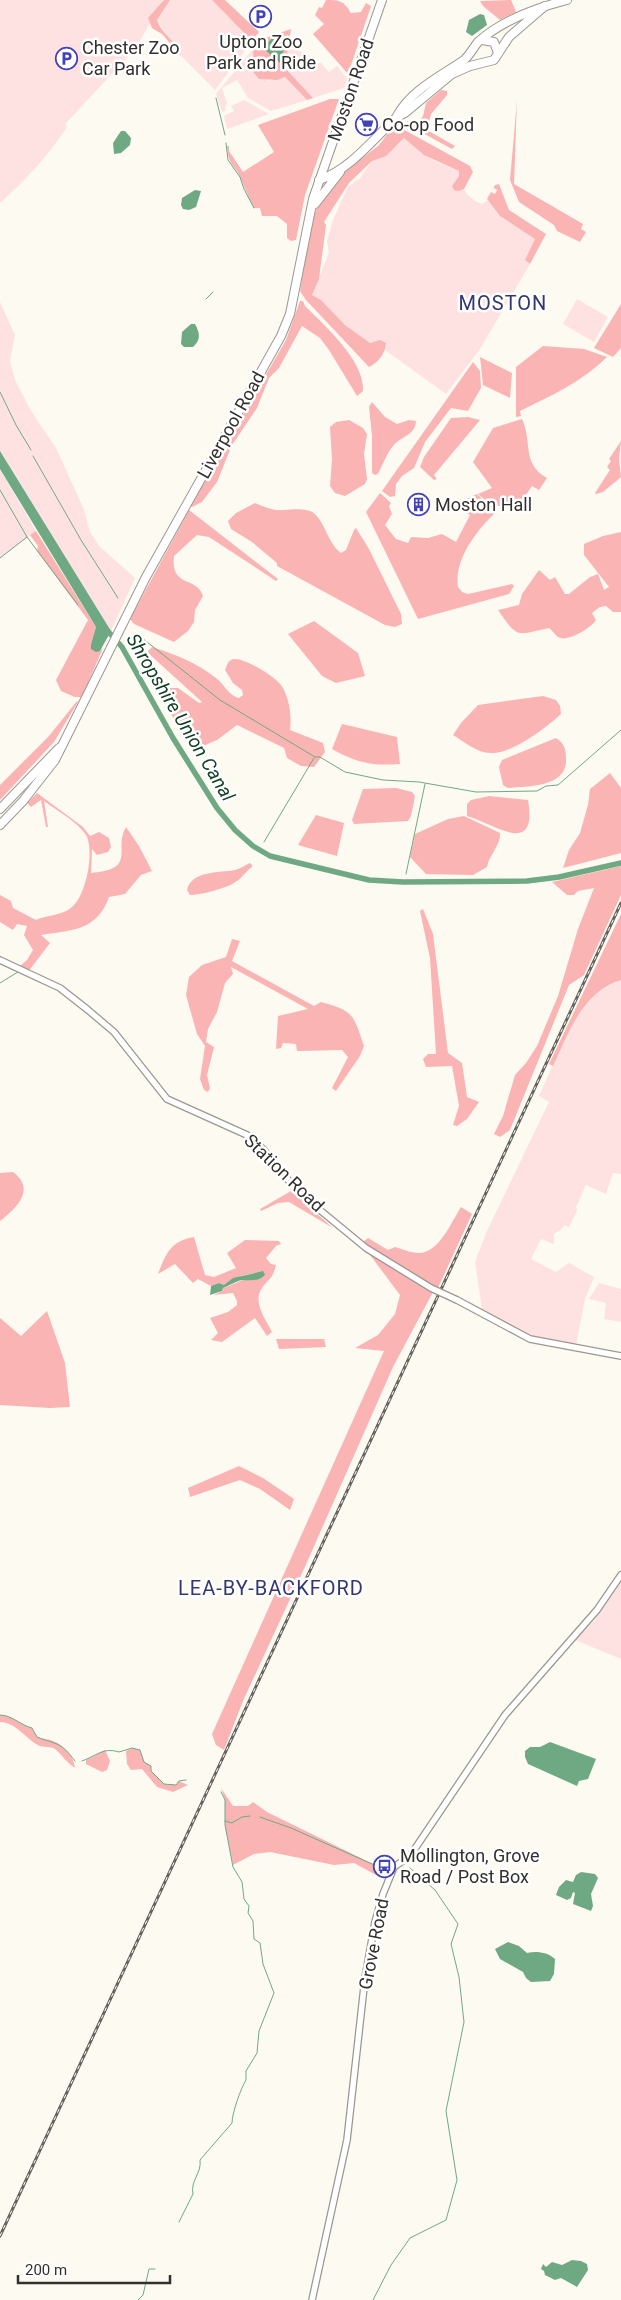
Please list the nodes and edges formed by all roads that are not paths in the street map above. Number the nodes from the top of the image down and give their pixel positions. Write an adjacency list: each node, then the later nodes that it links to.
1 (382, 0): 10 (highway, Moston Road)
2 (567, 0): 3 (highway)
3 (545, 6): 4 (highway); 6 (highway)
4 (482, 40): 5 (highway); 6 (highway)
5 (475, 47): 7 (highway); 8 (highway)
6 (498, 53): 7 (highway)
7 (484, 62): 8 (highway)
8 (396, 117): 9 (highway)
9 (351, 160): 10 (highway); 11 (highway)
10 (319, 180): 11 (highway, Liverpool Road)
11 (310, 215): 12 (highway, Liverpool Road)
12 (60, 747): 13 (highway, Liverpool Road); 14 (highway, Liverpool Road)
13 (0, 809)
14 (0, 825)
15 (0, 960): 16 (street, Station Road, bridge)
16 (621, 1356)
17 (621, 1574): 18 (street, Grove Road)
18 (312, 2300)

